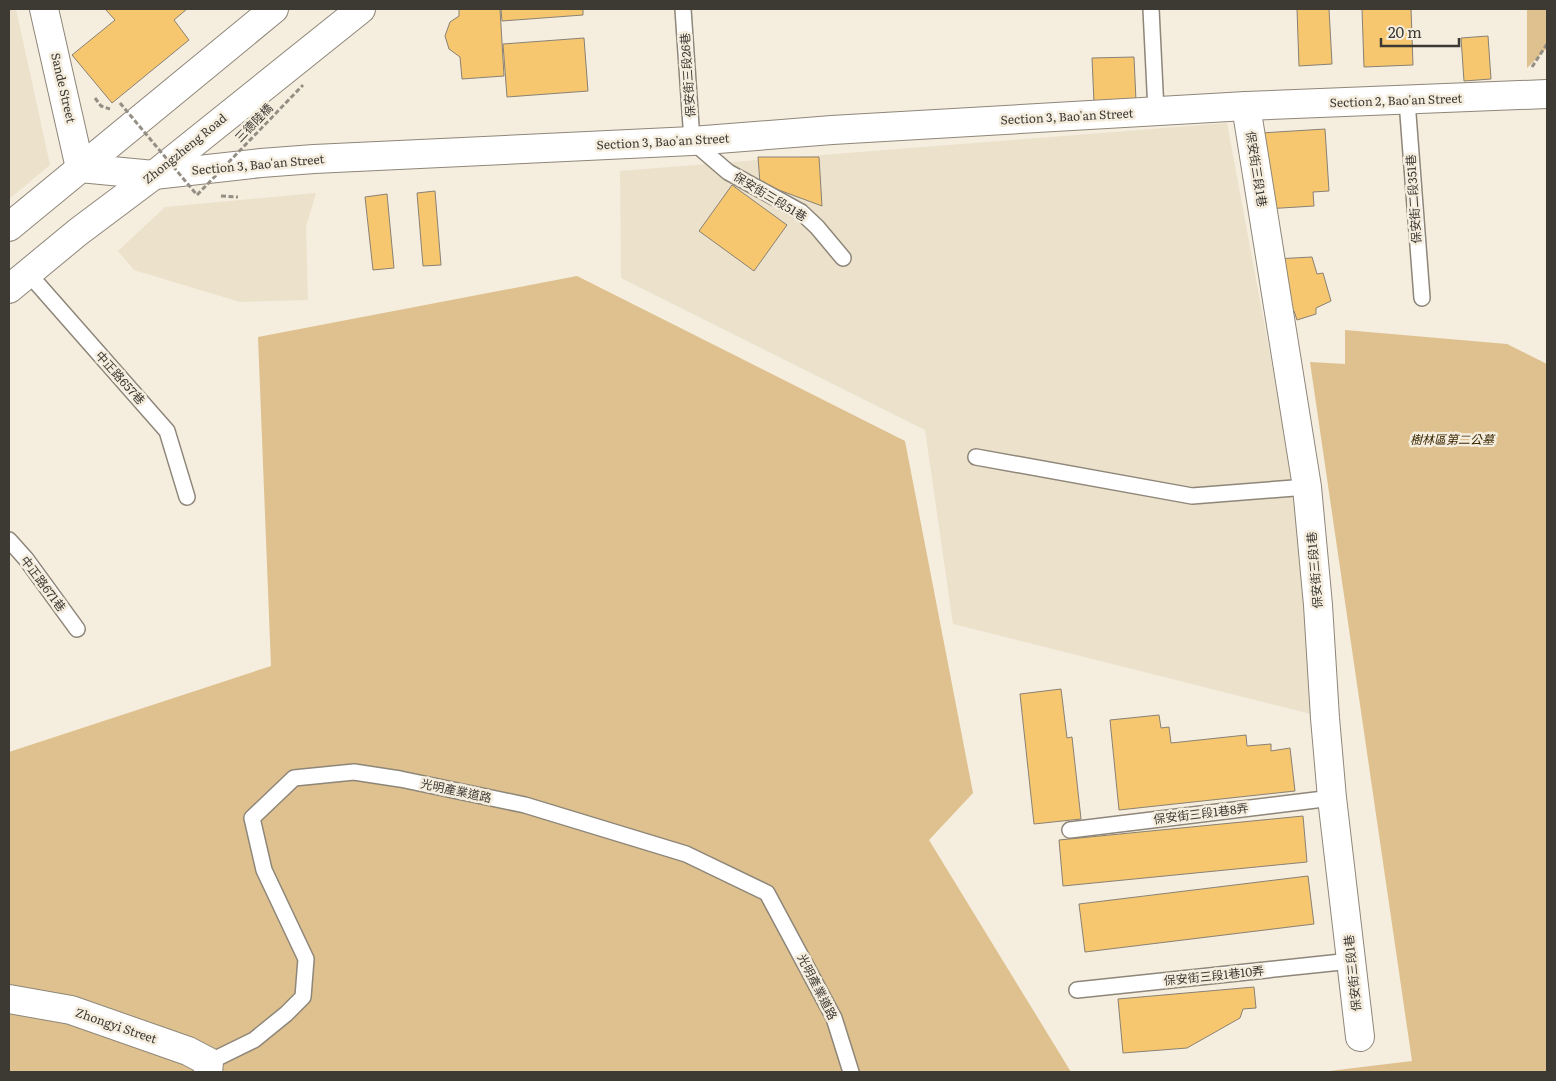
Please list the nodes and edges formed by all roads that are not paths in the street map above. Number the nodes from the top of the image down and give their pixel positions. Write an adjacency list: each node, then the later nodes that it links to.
1 (44, 9): 11 (street, Sande Street)
2 (274, 9): 11 (street)
3 (361, 9): 12 (street, Zhongzheng Road)
4 (683, 9): 10 (lane, 保安街三段26巷)
5 (1151, 9): 9 (lane)
6 (1547, 94): 7 (street, Section 2, Bao'an Street)
7 (1407, 101): 8 (street, Section 2, Bao'an Street); 16 (lane, 保安街二段351巷)
8 (1246, 106): 9 (street, Section 3, Bao'an Street); 18 (street, 保安街三段1巷)
9 (1156, 112): 10 (street, Section 3, Bao'an Street)
10 (692, 141): 12 (street, Section 3, Bao'an Street); 14 (lane, 保安街三段51巷)
11 (80, 168): 12 (street, Section 3, Bao'an Street); 13 (street)
12 (154, 175): 15 (street, Zhongzheng Road)
13 (9, 226)
14 (843, 258)
15 (18, 281): 19 (lane, 中正路657巷)
16 (1422, 298)
17 (976, 457): 18 (lane)
18 (1307, 487): 22 (street, 保安街三段1巷)
19 (187, 497)
20 (9, 540): 21 (lane, 中正路671巷)
21 (77, 629)
22 (1332, 798): 23 (lane, 保安街三段1巷8弄); 24 (street, 保安街三段1巷)
23 (1070, 830)
24 (1351, 961): 25 (lane, 保安街三段1巷10弄); 27 (street, 保安街三段1巷)
25 (1077, 990)
26 (9, 999): 28 (street, Zhongyi Street)
27 (1360, 1037)
28 (209, 1067): 29 (lane, 光明產業道路)
29 (851, 1072)

